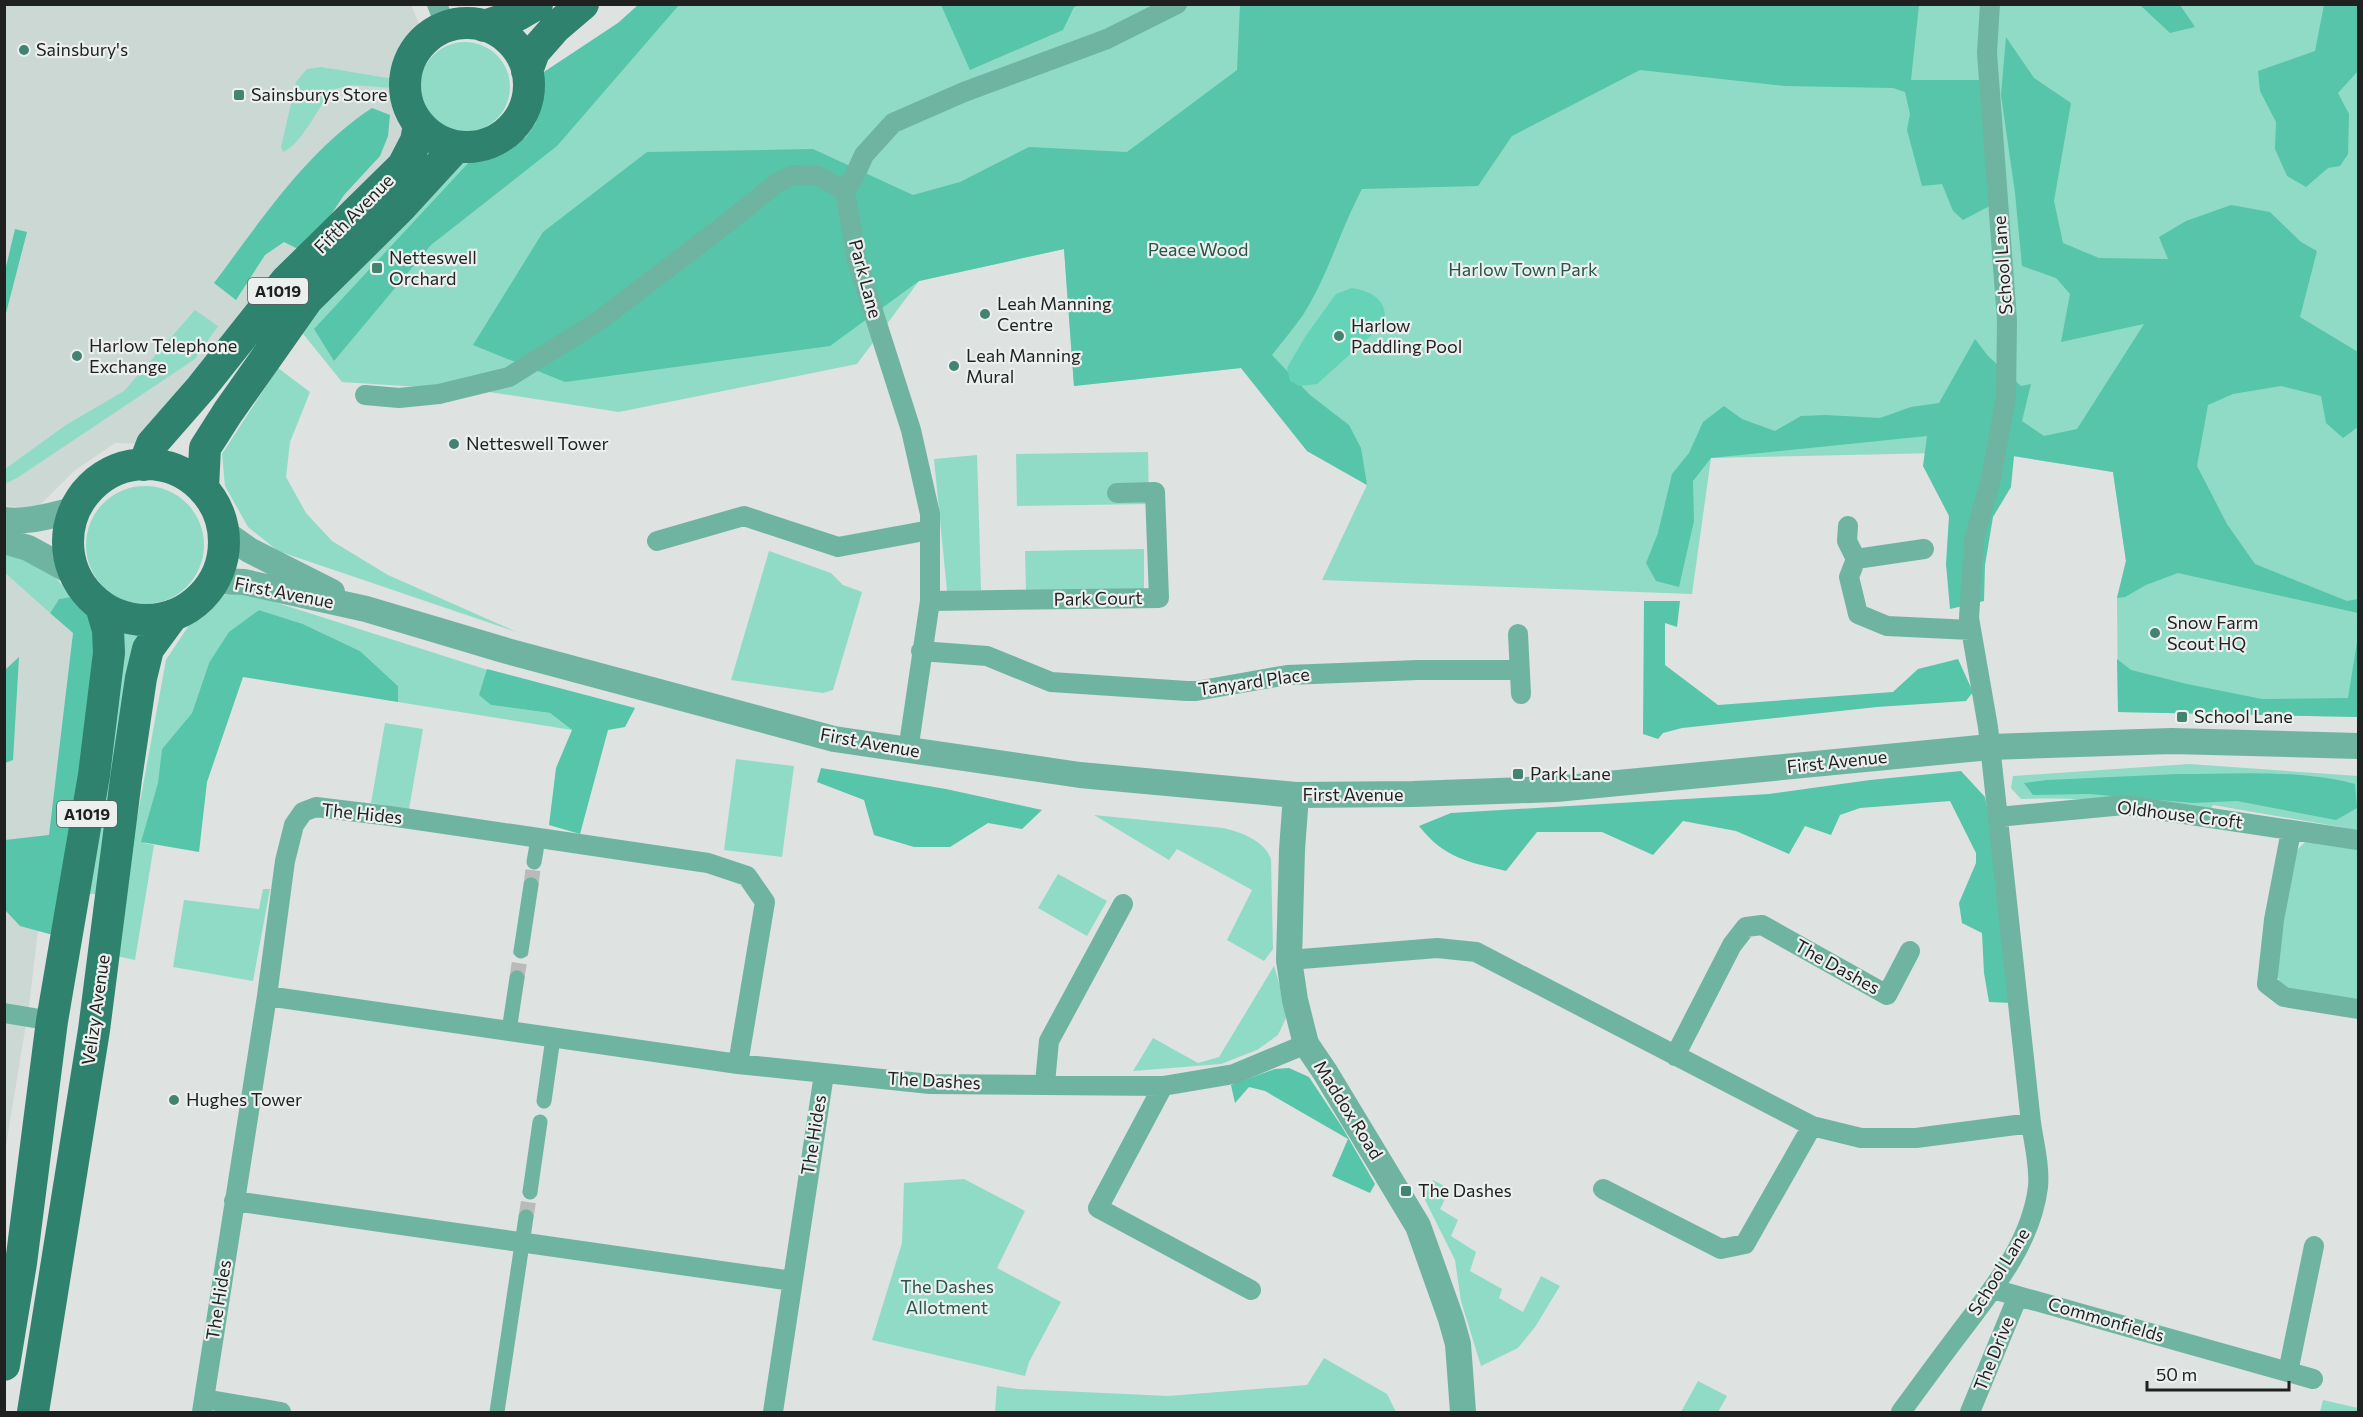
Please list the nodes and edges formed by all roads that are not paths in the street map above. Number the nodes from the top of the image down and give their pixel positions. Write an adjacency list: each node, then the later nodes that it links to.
1 (537, 4): 6 (main road)
2 (583, 4): 7 (main road)
3 (1177, 4): 10 (street)
4 (1990, 4): 30 (street, School Lane)
5 (442, 16): 6 (main road); 8 (main road)
6 (484, 26): 7 (main road)
7 (527, 71): 9 (main road)
8 (419, 125): 9 (main road); 12 (main road, Fifth Avenue / A1019)
9 (456, 147): 13 (main road, Fifth Avenue / A1019)
10 (845, 191): 11 (street); 18 (street, Park Lane)
11 (365, 395)
12 (144, 465): 13 (main road); 15 (main road)
13 (203, 488): 19 (main road)
14 (1117, 493): 26 (street, Park Court)
15 (75, 510): 16 (street); 24 (main road)
16 (4, 520)
17 (1848, 526): 23 (street)
18 (930, 530): 21 (street); 26 (street, Park Lane)
19 (225, 533): 25 (main road); 28 (street, First Avenue)
20 (4, 541): 24 (street)
21 (657, 541)
22 (1924, 549): 23 (street)
23 (1857, 559): 30 (street)
24 (72, 572): 27 (main road)
25 (205, 593): 28 (street, First Avenue); 29 (main road)
26 (930, 601): 32 (street, Park Lane)
27 (101, 606): 29 (main road); 53 (main road, A1019)
28 (366, 609): 37 (street, First Avenue)
29 (173, 615): 81 (main road, Velizy Avenue / A1019)
30 (1971, 630): 36 (street, School Lane)
31 (1518, 634): 33 (street)
32 (921, 651): 33 (street, Tanyard Place); 37 (street, Park Lane)
33 (1520, 670): 34 (street)
34 (1521, 694)
35 (2358, 746): 36 (street, First Avenue)
36 (1990, 747): 38 (street, First Avenue); 39 (street, School Lane)
37 (908, 751): 38 (street, First Avenue)
38 (1296, 795): 48 (street, Maddox Road)
39 (1998, 817): 40 (street, Oldhouse Croft); 64 (street, School Lane)
40 (2291, 831): 42 (street, Oldhouse Croft); 51 (street)
41 (538, 838): 43 (street); 50 (street, The Hides); 58 (street, The Hides)
42 (2358, 840)
43 (534, 862)
44 (531, 885): 46 (street)
45 (1123, 904): 60 (street)
46 (520, 951)
47 (1910, 951): 57 (street, The Dashes)
48 (1289, 960): 56 (street, Maddox Road); 57 (street)
49 (517, 978): 54 (street)
50 (267, 996): 54 (street, The Hides); 68 (street, The Hides)
51 (2358, 1009)
52 (4, 1013): 53 (street)
53 (52, 1021): 76 (main road, A1019)
54 (509, 1031): 55 (street, The Hides)
55 (553, 1038): 58 (street, The Hides); 62 (street)
56 (1306, 1044): 61 (street, The Dashes); 84 (street, Maddox Road)
57 (1675, 1056): 65 (street)
58 (738, 1064): 59 (street, The Hides)
59 (824, 1074): 60 (street, The Dashes); 72 (street, The Hides)
60 (1046, 1083): 61 (street, The Dashes)
61 (1163, 1086): 74 (street)
62 (544, 1101)
63 (540, 1122): 67 (street)
64 (2031, 1123): 65 (street); 73 (street, School Lane)
65 (1812, 1126): 66 (street)
66 (1603, 1189)
67 (530, 1192)
68 (234, 1201): 70 (street); 79 (street, The Hides)
69 (526, 1217): 70 (street)
70 (522, 1242): 72 (street); 83 (street)
71 (2314, 1246): 77 (street)
72 (792, 1281): 80 (street, The Hides)
73 (1993, 1289): 75 (street, Commonfields); 85 (street, School Lane)
74 (1251, 1290)
75 (2018, 1296): 77 (street, Commonfields); 86 (street, The Drive)
76 (4, 1365)
77 (2288, 1372): 78 (street, Commonfields)
78 (2313, 1379)
79 (203, 1406): 82 (street, The Hides)
80 (780, 1411)
81 (33, 1413)
82 (281, 1413)
83 (497, 1413)
84 (1462, 1413)
85 (1901, 1413)
86 (1970, 1413)

